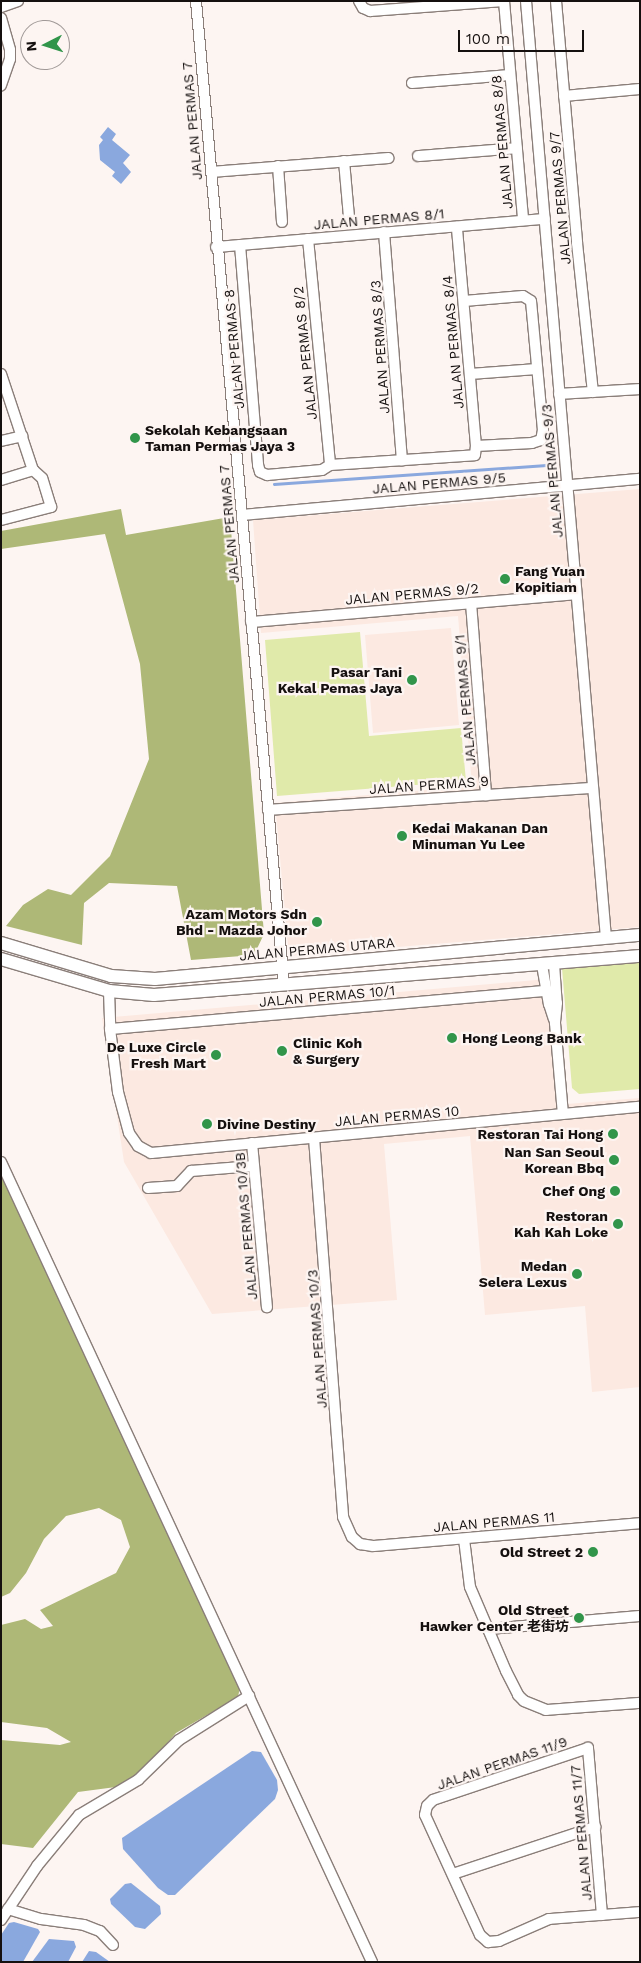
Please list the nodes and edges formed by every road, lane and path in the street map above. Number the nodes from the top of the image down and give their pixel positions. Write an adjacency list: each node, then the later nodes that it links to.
1 (18, 1): 8 (street)
2 (196, 1): 20 (street, JALAN PERMAS 7)
3 (359, 1): 7 (street)
4 (504, 1): 7 (street); 10 (street, JALAN PERMAS 8/8)
5 (526, 1): 22 (street, JALAN PERMAS 9/3)
6 (556, 1): 14 (street, JALAN PERMAS 9/7)
7 (427, 4)
8 (1, 8)
9 (1, 18): 12 (street)
10 (510, 75): 11 (street); 15 (street, JALAN PERMAS 8/8)
11 (412, 83)
12 (1, 85)
13 (640, 89): 14 (street)
14 (564, 96): 35 (street, JALAN PERMAS 9/7)
15 (517, 148): 16 (street); 23 (street, JALAN PERMAS 8/8)
16 (418, 156)
17 (388, 158): 18 (street)
18 (344, 161): 19 (street); 21 (street)
19 (278, 166): 20 (street); 24 (street)
20 (211, 172): 29 (street, JALAN PERMAS 7)
21 (349, 216)
22 (545, 218): 23 (street, JALAN PERMAS 8/1); 37 (street, JALAN PERMAS 9/3)
23 (523, 220): 25 (street, JALAN PERMAS 8/1)
24 (282, 222)
25 (457, 227): 26 (street, JALAN PERMAS 8/1); 30 (street, JALAN PERMAS 8/4)
26 (384, 232): 27 (street, JALAN PERMAS 8/1); 41 (street, JALAN PERMAS 8/3)
27 (308, 239): 28 (street, JALAN PERMAS 8/1); 42 (street, JALAN PERMAS 8/2)
28 (240, 245): 29 (street, JALAN PERMAS 8/1); 42 (street, JALAN PERMAS 8)
29 (216, 247): 47 (street, JALAN PERMAS 7)
30 (464, 301): 31 (street); 33 (street, JALAN PERMAS 8/4)
31 (538, 369): 33 (street); 40 (street, JALAN PERMAS 8)
32 (1, 374): 36 (street)
33 (470, 374): 40 (street, JALAN PERMAS 8/4)
34 (640, 389): 35 (street)
35 (593, 392): 37 (street)
36 (4, 393): 38 (street)
37 (559, 394): 46 (street, JALAN PERMAS 9/3)
38 (22, 436): 39 (street); 43 (street)
39 (1, 441)
40 (475, 451): 41 (street, JALAN PERMAS 8)
41 (402, 460): 42 (street, JALAN PERMAS 8)
42 (330, 465)
43 (33, 470): 45 (street); 48 (street)
44 (640, 478): 46 (street, JALAN PERMAS 9/5)
45 (1, 480)
46 (567, 484): 47 (street, JALAN PERMAS 9/5); 49 (street, JALAN PERMAS 9/3)
47 (242, 516): 51 (street, JALAN PERMAS 7)
48 (1, 520)
49 (576, 594): 50 (street, JALAN PERMAS 9/2); 52 (street, JALAN PERMAS 9/3)
50 (471, 603): 51 (street, JALAN PERMAS 9/2); 53 (street, JALAN PERMAS 9/1)
51 (251, 622): 54 (street, JALAN PERMAS 7)
52 (592, 788): 53 (street, JALAN PERMAS 9); 56 (street, JALAN PERMAS 9/3)
53 (486, 795): 54 (street, JALAN PERMAS 9)
54 (268, 810): 62 (street, JALAN PERMAS 7)
55 (640, 935): 56 (main road, JALAN PERMAS UTARA)
56 (606, 938): 58 (main road, JALAN PERMAS UTARA)
57 (1, 943): 62 (main road, JALAN PERMAS UTARA)
58 (412, 956): 62 (main road, JALAN PERMAS UTARA); 63 (main road)
59 (640, 956): 61 (main road)
60 (1, 959): 65 (main road)
61 (548, 964): 63 (main road); 66 (street); 67 (street)
62 (282, 968): 64 (street, JALAN PERMAS 7)
63 (415, 972): 64 (main road)
64 (284, 984): 65 (main road)
65 (109, 991): 68 (street, JALAN PERMAS 10)
66 (547, 991): 67 (street); 68 (street, JALAN PERMAS 10/1)
67 (555, 1022): 71 (street)
68 (110, 1029): 73 (street, JALAN PERMAS 10)
69 (640, 1107): 70 (street); 71 (street, JALAN PERMAS 10)
70 (640, 1111)
71 (563, 1114): 72 (street, JALAN PERMAS 10)
72 (314, 1138): 73 (street, JALAN PERMAS 10); 79 (street, JALAN PERMAS 10/3)
73 (252, 1143): 75 (street, JALAN PERMAS 10/3B)
74 (1, 1162): 86 (street)
75 (254, 1166): 76 (street); 77 (street, JALAN PERMAS 10/3B)
76 (148, 1188)
77 (267, 1306)
78 (640, 1523): 80 (street, JALAN PERMAS 11)
79 (352, 1537): 82 (street, JALAN PERMAS 11)
80 (484, 1537): 81 (street, JALAN PERMAS 11); 83 (street)
81 (464, 1539): 82 (street, JALAN PERMAS 11); 83 (street)
82 (445, 1541): 83 (street)
83 (466, 1558): 85 (street)
84 (640, 1616): 85 (street)
85 (488, 1629): 87 (street)
86 (249, 1696): 91 (street); 96 (street)
87 (640, 1703)
88 (588, 1748): 89 (street, JALAN PERMAS 11/7); 90 (street, JALAN PERMAS 11/9)
89 (595, 1827): 90 (street); 93 (street, JALAN PERMAS 11/7)
90 (453, 1874): 93 (street)
91 (8, 1909): 94 (street); 95 (street)
92 (640, 1912): 93 (street)
93 (602, 1915)
94 (1, 1920)
95 (113, 1945)
96 (372, 1962)

